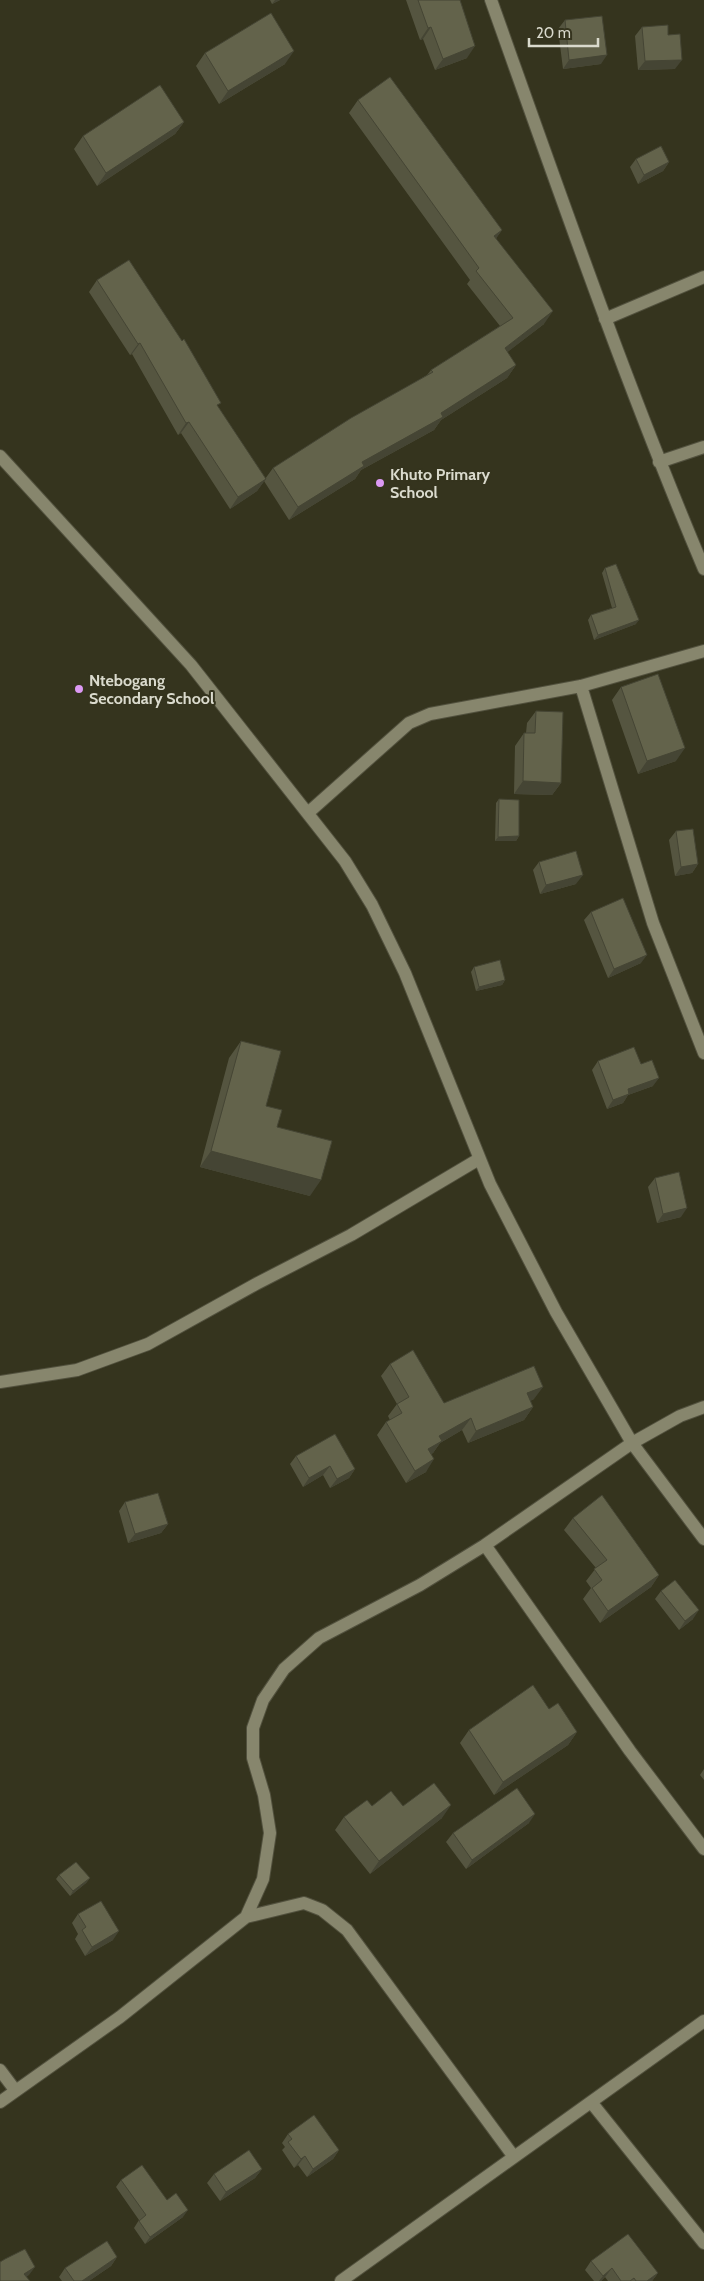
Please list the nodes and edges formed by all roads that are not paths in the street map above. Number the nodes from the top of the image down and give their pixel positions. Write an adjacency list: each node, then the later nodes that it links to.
1 (491, 0): 3 (street)
2 (704, 276): 3 (street)
3 (605, 320): 6 (street)
4 (704, 447): 6 (street)
5 (0, 456): 10 (street)
6 (659, 462): 7 (street)
7 (704, 569)
8 (704, 651): 9 (street)
9 (581, 686): 10 (street); 11 (street)
10 (309, 812): 12 (street)
11 (704, 1053)
12 (479, 1158): 13 (street); 15 (street)
13 (0, 1382)
14 (704, 1407): 15 (street)
15 (632, 1443): 16 (street); 17 (street)
16 (704, 1539)
17 (485, 1545): 18 (street); 19 (street)
18 (704, 1849)
19 (246, 1917): 22 (street); 25 (street)
20 (704, 2021): 24 (street)
21 (0, 2070): 22 (street)
22 (15, 2090): 23 (street)
23 (0, 2102)
24 (592, 2102): 25 (street); 26 (street)
25 (514, 2157): 27 (street)
26 (704, 2243)
27 (341, 2281)

